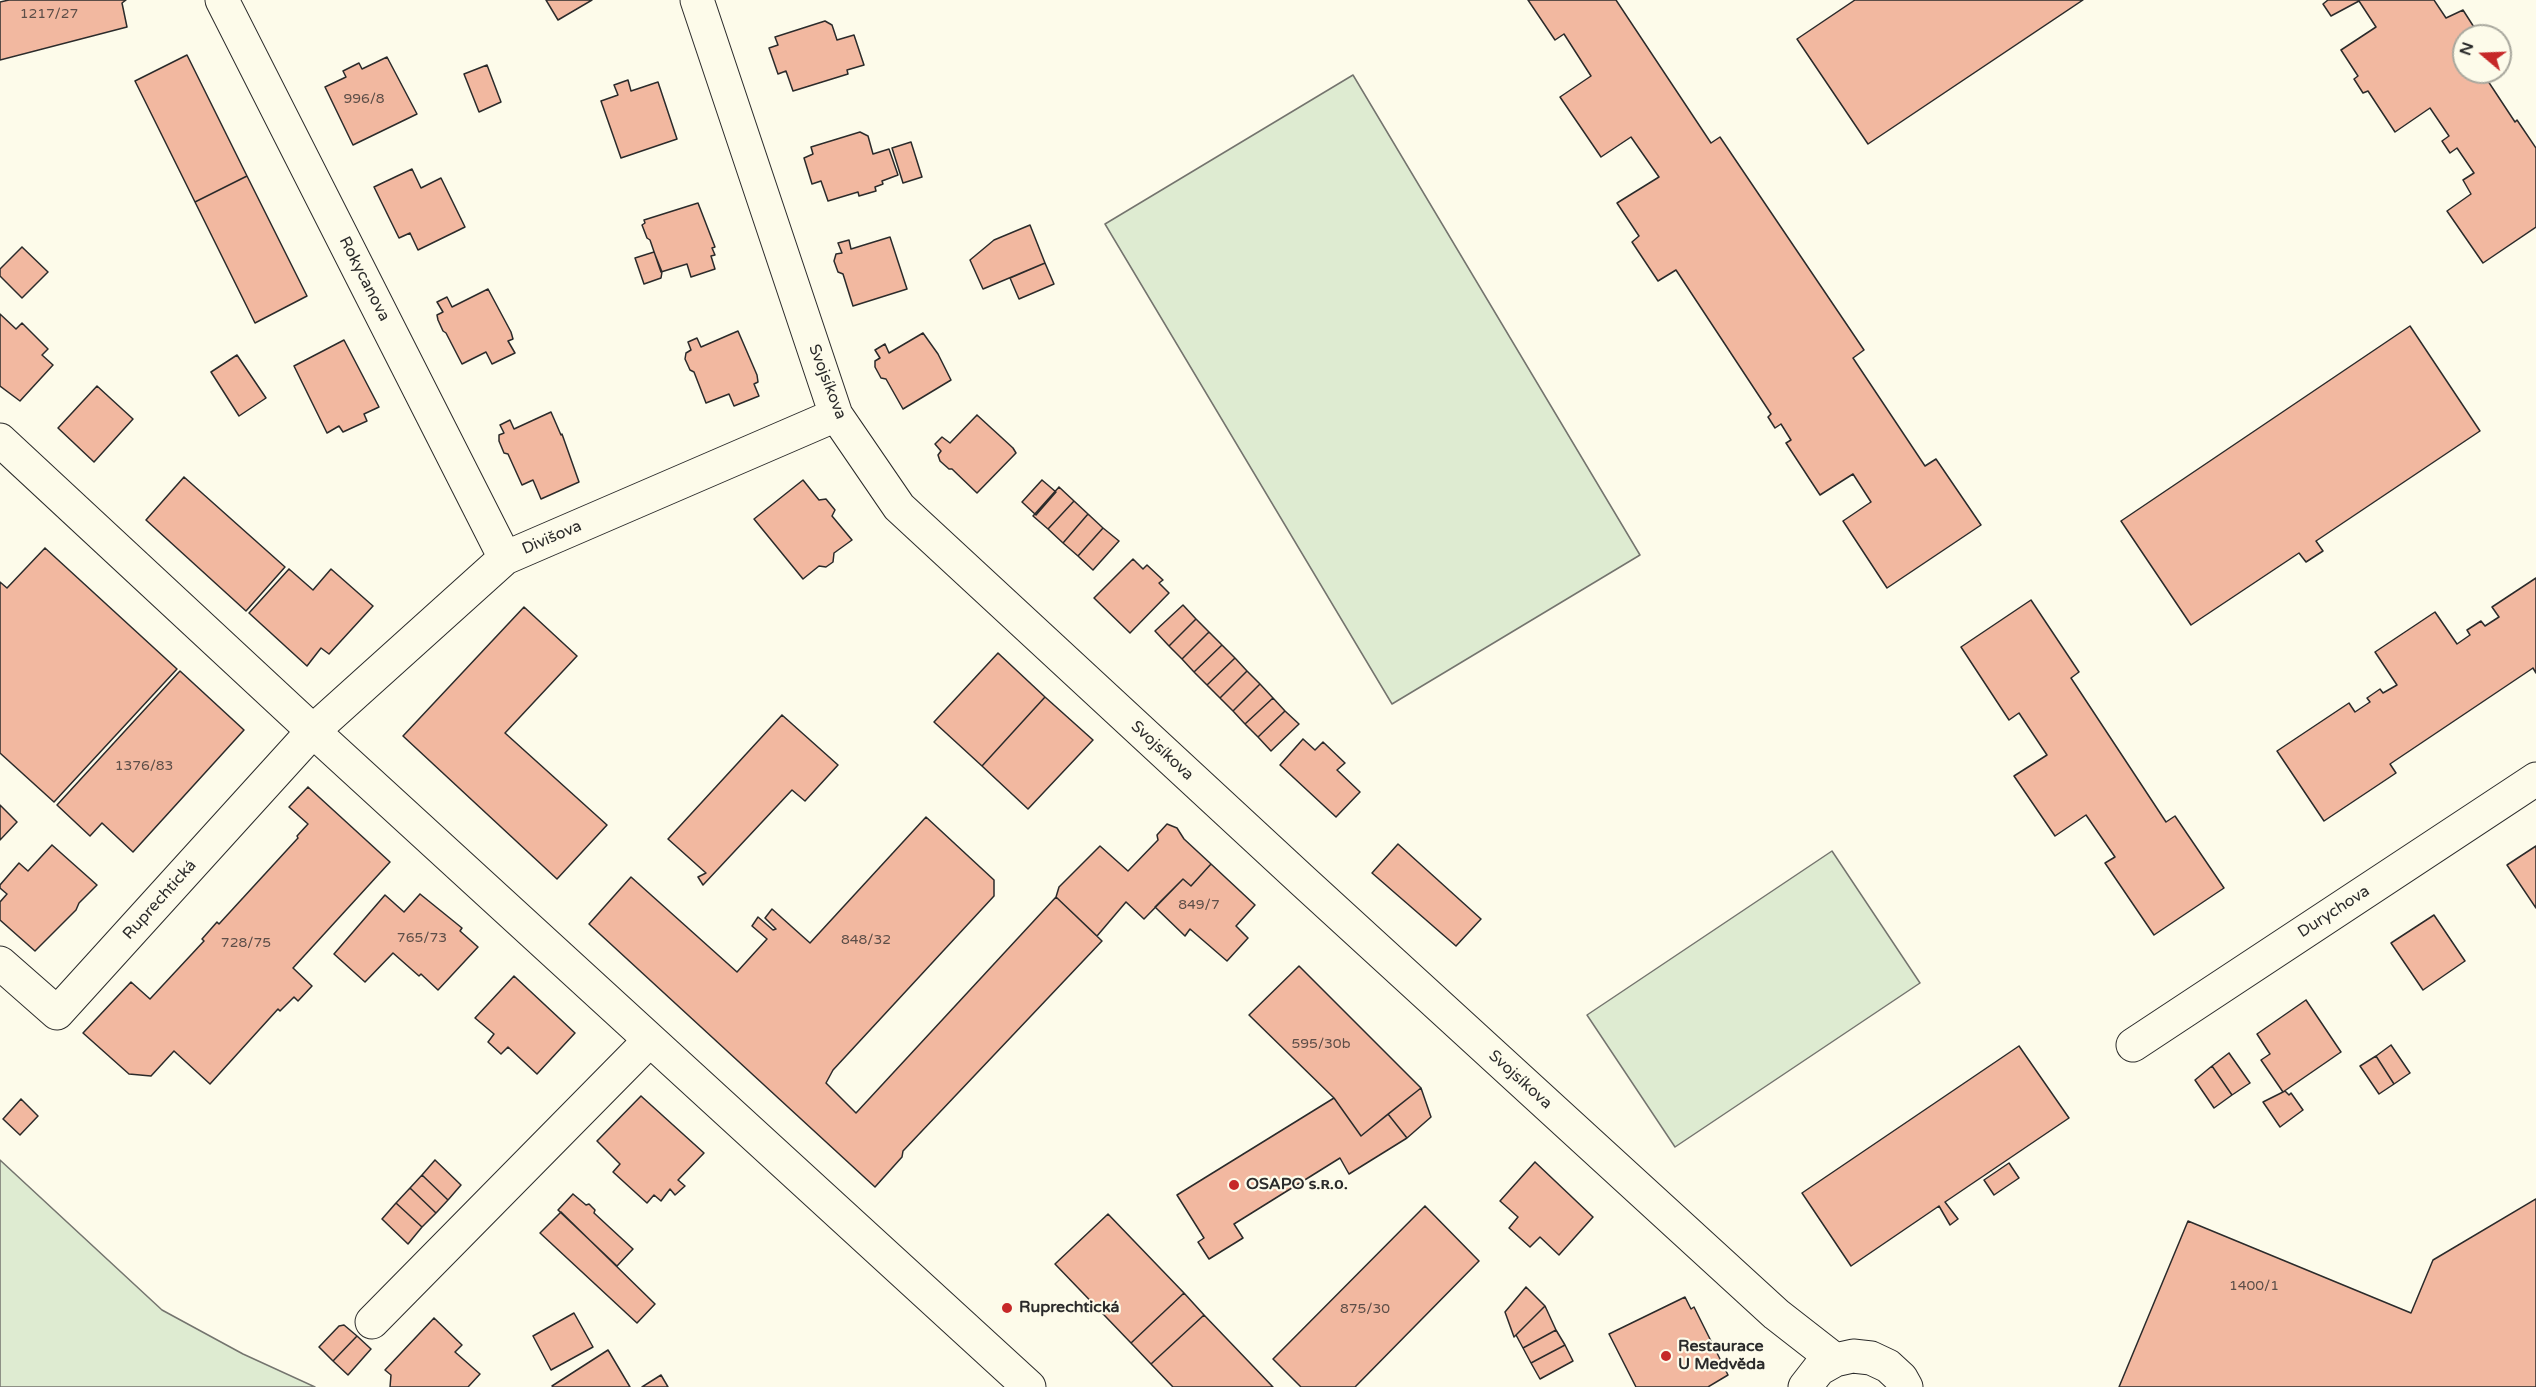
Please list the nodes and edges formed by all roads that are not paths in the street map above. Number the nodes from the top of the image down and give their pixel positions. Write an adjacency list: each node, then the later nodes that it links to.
1 (222, 0): 5 (street, Rokycanova)
2 (697, 0): 3 (street, Svojsíkova)
3 (836, 415): 5 (street, Divišova); 12 (street, Svojsíkova)
4 (0, 440): 6 (street)
5 (505, 558): 6 (street, Divišova)
6 (313, 731): 8 (street, Ruprechtická); 9 (street)
7 (2536, 779): 10 (street, Durychova)
8 (0, 963)
9 (650, 1040): 11 (street); 13 (street)
10 (2133, 1045)
11 (372, 1322)
12 (1835, 1360): 14 (street); 15 (street)
13 (1029, 1387)
14 (1805, 1387)
15 (1906, 1387)

